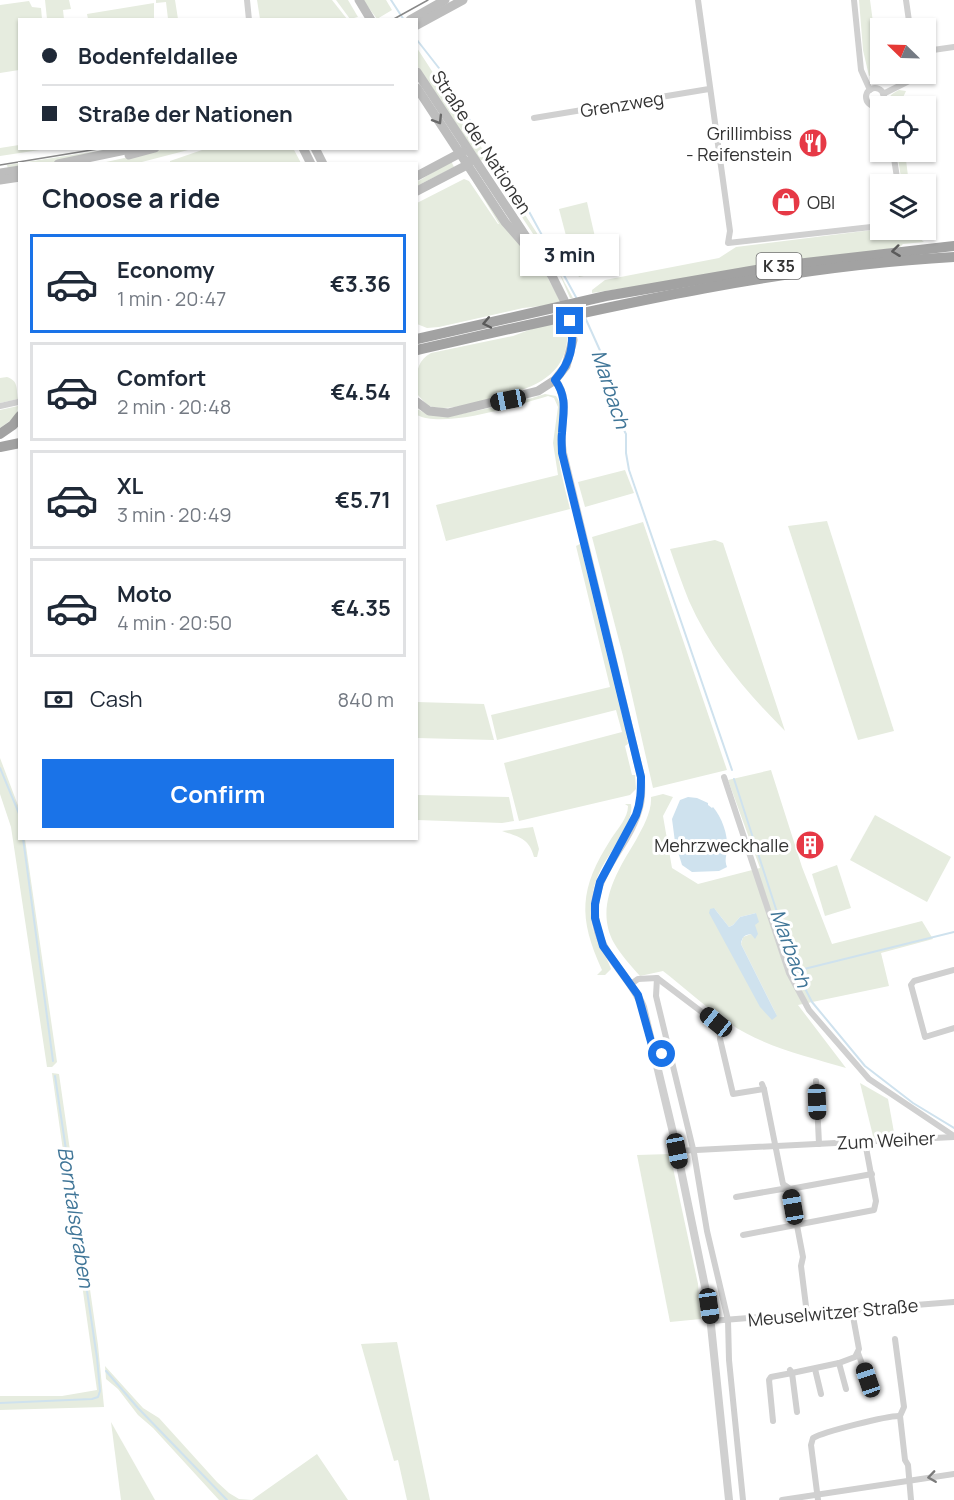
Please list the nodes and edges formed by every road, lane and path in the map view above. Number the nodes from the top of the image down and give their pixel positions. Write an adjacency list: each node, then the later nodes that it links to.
1 (247, 0): 8 (street)
2 (359, 0): 9 (main road)
3 (445, 0): 11 (main road)
4 (463, 0): 12 (main road)
5 (698, 0): 18 (street)
6 (854, 0): 19 (street)
7 (906, 0): 10 (street)
8 (249, 18)
9 (370, 18)
10 (909, 18)
11 (418, 20)
12 (418, 20)
13 (954, 47): 14 (street)
14 (936, 50)
15 (418, 74): 25 (main road, Straße der Nationen)
16 (903, 84): 20 (street)
17 (418, 89): 25 (main road, Straße der Nationen, one-way to 25)
18 (710, 89): 22 (street, Grenzweg); 34 (street)
19 (870, 90): 20 (street); 21 (street)
20 (883, 94)
21 (870, 104)
22 (534, 118)
23 (125, 150): 26 (main road)
24 (147, 150): 27 (main road)
25 (467, 156): 30 (main road); 33 (main road); 37 (main road, Straße der Nationen)
26 (68, 162)
27 (97, 162)
28 (18, 170): 29 (main road)
29 (0, 173)
30 (418, 176)
31 (18, 177): 32 (main road)
32 (0, 180)
33 (418, 191)
34 (870, 227)
35 (954, 246): 38 (highway, K 35, one-way to 38)
36 (954, 256): 38 (highway, K 35)
37 (564, 300)
38 (607, 301): 42 (highway, K 35)
39 (570, 321): 45 (main road)
40 (418, 328): 42 (highway)
41 (418, 339): 42 (highway, K 35)
42 (440, 339): 43 (highway, K 35); 44 (highway)
43 (418, 350)
44 (418, 359)
45 (555, 380): 47 (main road); 57 (street)
46 (18, 402): 48 (street)
47 (418, 403)
48 (0, 406)
49 (18, 419): 51 (highway)
50 (18, 431): 51 (highway)
51 (0, 435)
52 (18, 442): 53 (highway)
53 (0, 447)
54 (723, 777): 62 (street)
55 (954, 970): 58 (street)
56 (657, 978): 57 (street); 59 (street); 65 (street)
57 (631, 984): 60 (street)
58 (954, 1028)
59 (670, 1052): 60 (street); 66 (street)
60 (655, 1056): 67 (street)
61 (816, 1081): 64 (street, Zum Weiher)
62 (954, 1136): 63 (street, Zum Weiher)
63 (865, 1142): 64 (street, Zum Weiher); 68 (street)
64 (819, 1144): 65 (street, Zum Weiher)
65 (775, 1147): 66 (street, Zum Weiher); 69 (street)
66 (693, 1150): 67 (street, Zum Weiher); 72 (street)
67 (677, 1151): 73 (street)
68 (872, 1174): 69 (street); 71 (street)
69 (789, 1188): 70 (street); 71 (street)
70 (735, 1197)
71 (796, 1225): 74 (street); 77 (street)
72 (707, 1231): 73 (street); 78 (street)
73 (694, 1234): 79 (street)
74 (743, 1235)
75 (954, 1302): 76 (street, Meuselwitzer Straße)
76 (852, 1311): 77 (street, Meuselwitzer Straße); 81 (street)
77 (807, 1314): 78 (street, Meuselwitzer Straße)
78 (728, 1320): 79 (street, Meuselwitzer Straße); 88 (street)
79 (711, 1321): 90 (street)
80 (895, 1339): 91 (street)
81 (858, 1353): 82 (street); 85 (street)
82 (839, 1363): 83 (street); 86 (street)
83 (815, 1369): 84 (street); 87 (street)
84 (791, 1372): 89 (street); 92 (street)
85 (868, 1380)
86 (846, 1389)
87 (821, 1394)
88 (734, 1412): 90 (street); 97 (street)
89 (797, 1412)
90 (719, 1413): 96 (street)
91 (900, 1416): 94 (street); 95 (street)
92 (773, 1421)
93 (954, 1474): 94 (street, one-way to 94)
94 (910, 1480): 95 (street); 99 (street)
95 (817, 1497): 98 (street)
96 (729, 1500)
97 (743, 1500)
98 (782, 1500)
99 (911, 1500)

